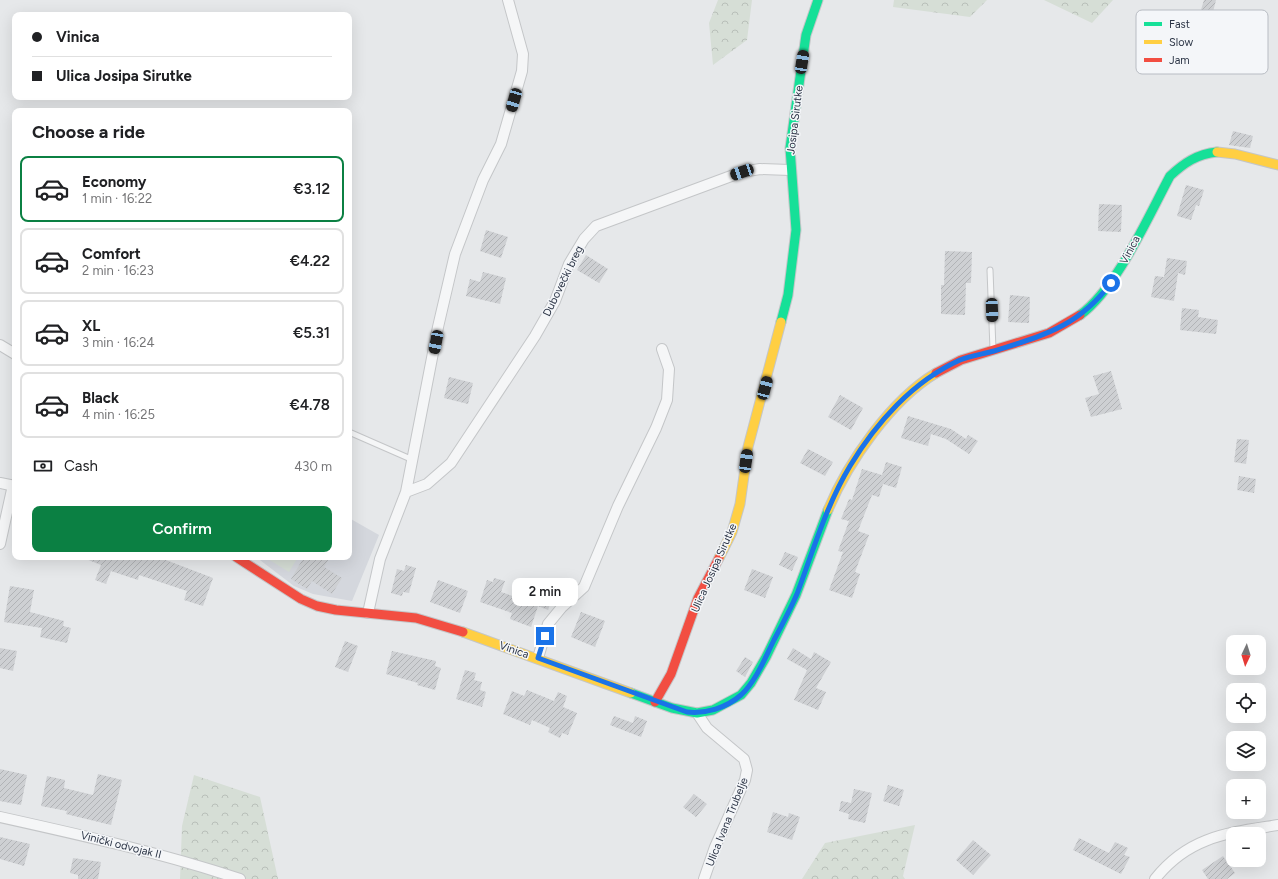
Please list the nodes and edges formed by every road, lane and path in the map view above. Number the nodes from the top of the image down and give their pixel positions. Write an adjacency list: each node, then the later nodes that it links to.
1 (508, 0): 11 (street)
2 (818, 0): 4 (street, Josipa Sirutke)
3 (1278, 165): 8 (street, Vinica)
4 (790, 170): 14 (street, Dubovečki breg); 20 (street, Ulica Josipa Sirutke)
5 (990, 270): 8 (lane)
6 (0, 346): 9 (street)
7 (662, 349): 19 (street)
8 (993, 351): 21 (street, Vinica)
9 (12, 352)
10 (352, 433): 11 (lane)
11 (414, 460): 14 (street)
12 (0, 483): 13 (street)
13 (12, 486)
14 (406, 492): 18 (street)
15 (12, 494): 16 (street)
16 (0, 544)
17 (241, 560): 18 (street, Vinica)
18 (368, 613): 19 (street, Vinica)
19 (538, 658): 20 (street, Vinica)
20 (655, 702): 21 (street, Vinica)
21 (697, 713): 25 (street, Ulica Ivana Trubelje)
22 (0, 817): 24 (street, Vinički odvojak II)
23 (1278, 824): 26 (street)
24 (240, 879)
25 (704, 879)
26 (1155, 879)

